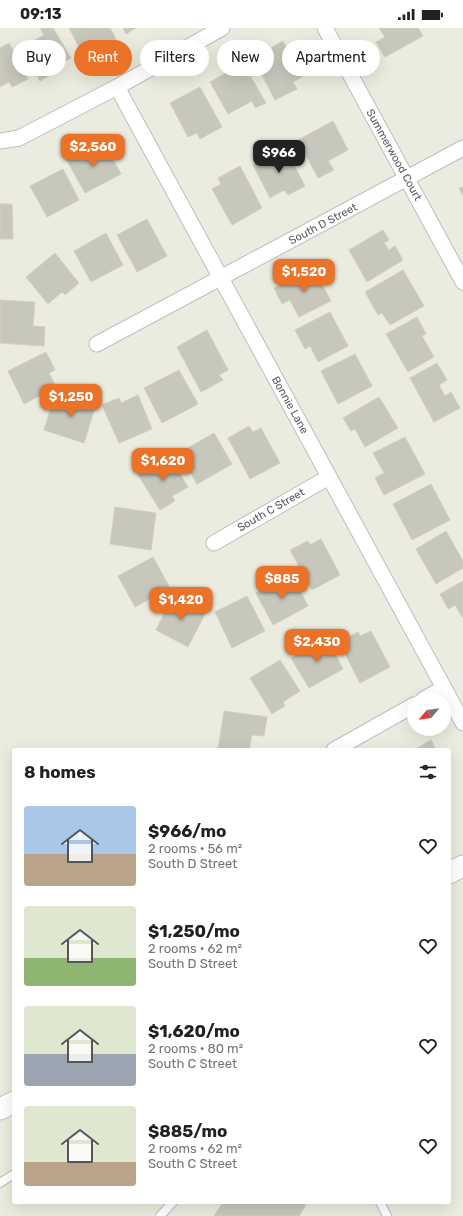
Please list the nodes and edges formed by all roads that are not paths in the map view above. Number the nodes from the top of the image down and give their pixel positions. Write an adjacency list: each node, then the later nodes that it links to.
1 (222, 28): 3 (street)
2 (325, 28): 6 (street, Summerwood Court)
3 (117, 87): 4 (street); 7 (street, Bonnie Lane)
4 (0, 141)
5 (463, 148): 6 (street, South D Street)
6 (407, 178): 7 (street, South D Street); 8 (street, Summerwood Court)
7 (221, 278): 9 (street, South D Street); 10 (street, Bonnie Lane)
8 (463, 282)
9 (97, 344)
10 (329, 477): 11 (street, South C Street); 12 (street, Bonnie Lane)
11 (214, 543)
12 (444, 688): 13 (street); 15 (street, Bonnie Lane)
13 (437, 692)
14 (407, 709): 16 (street)
15 (463, 723)
16 (338, 748)
17 (463, 866): 18 (main road)
18 (451, 872)
19 (12, 1103): 20 (main road)
20 (0, 1109)
21 (12, 1175): 22 (lane)
22 (0, 1182)
23 (171, 1204): 25 (lane)
24 (381, 1204): 26 (lane)
25 (160, 1216)
26 (387, 1216)

